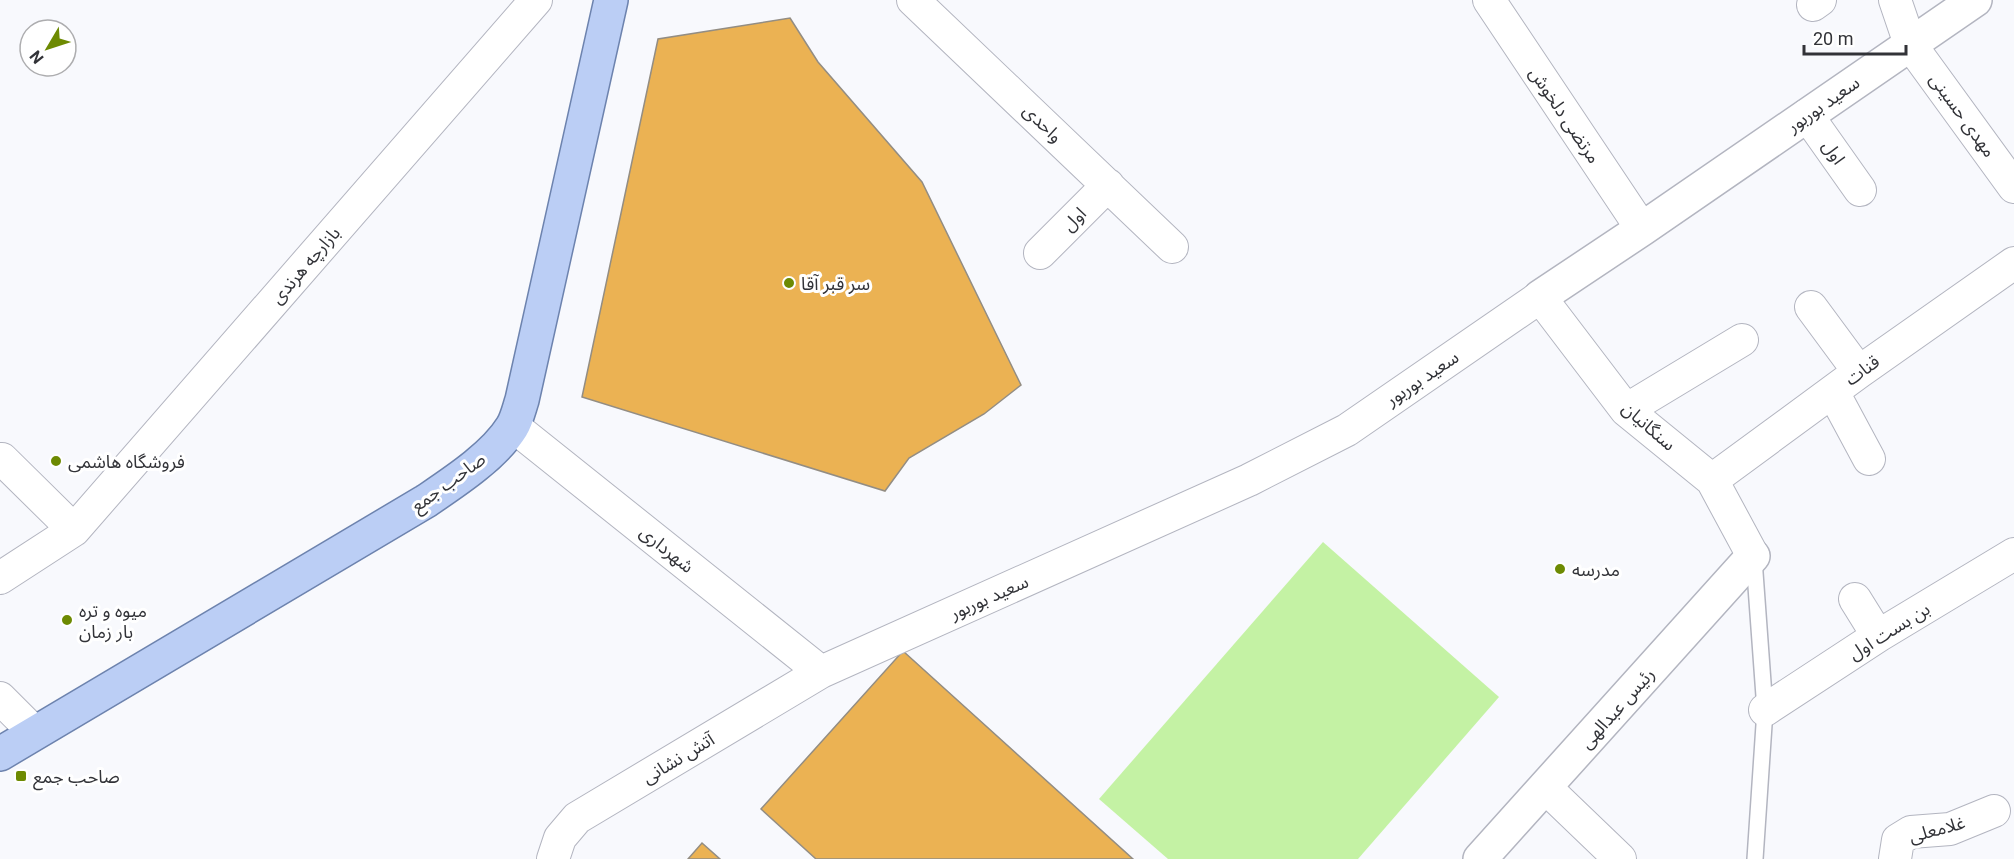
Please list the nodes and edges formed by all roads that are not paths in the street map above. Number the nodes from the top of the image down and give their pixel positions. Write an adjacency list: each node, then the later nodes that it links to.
1 (536, 0): 26 (street, بازارچه هرندی)
2 (611, 0): 22 (main road, صاحب جمع)
3 (913, 0): 9 (street, واحدی)
4 (1489, 0): 12 (street, مرتضی دلخوش)
5 (1895, 0): 7 (street, مهدی حسینی)
6 (1975, 0): 7 (street, سعید بوربور)
7 (1910, 44): 8 (street, سعید بوربور); 10 (street, مهدی حسینی)
8 (1807, 115): 11 (street, اول); 12 (street, سعید بوربور)
9 (1108, 185): 13 (street, واحدی); 14 (street, اول)
10 (2014, 188)
11 (1860, 190)
12 (1642, 230): 16 (street, سعید بوربور)
13 (1172, 247)
14 (1040, 253)
15 (2014, 263): 19 (street, قنات)
16 (1540, 297): 21 (street, سنگانیان); 32 (street, سعید بوربور)
17 (1811, 307): 19 (street)
18 (1742, 340): 21 (street)
19 (1859, 372): 20 (street, قنات)
20 (1833, 392): 23 (street); 25 (street, قنات)
21 (1626, 410): 25 (street, سنگانیان)
22 (513, 426): 32 (street, شهرداری); 35 (main road, صاحب جمع)
23 (1869, 459)
24 (0, 461): 26 (street)
25 (1712, 480): 28 (street, سنگانیان)
26 (74, 530): 29 (street, بازارچه هرندی)
27 (2014, 554): 31 (street, بن بست اول)
28 (1754, 556): 34 (lane); 37 (street, رئیس عبدالهی)
29 (0, 578)
30 (1855, 598): 31 (street)
31 (1878, 636): 34 (street, بن بست اول)
32 (821, 672): 39 (street, آتش نشانی)
33 (0, 698): 35 (street)
34 (1765, 710): 42 (lane)
35 (35, 733): 36 (main road, صاحب جمع)
36 (0, 754)
37 (1545, 787): 40 (street, رئیس عبدالهی); 41 (street)
38 (1994, 811): 43 (street, غلامعلی)
39 (553, 859)
40 (1480, 859)
41 (1620, 859)
42 (1755, 859)
43 (1896, 859)

